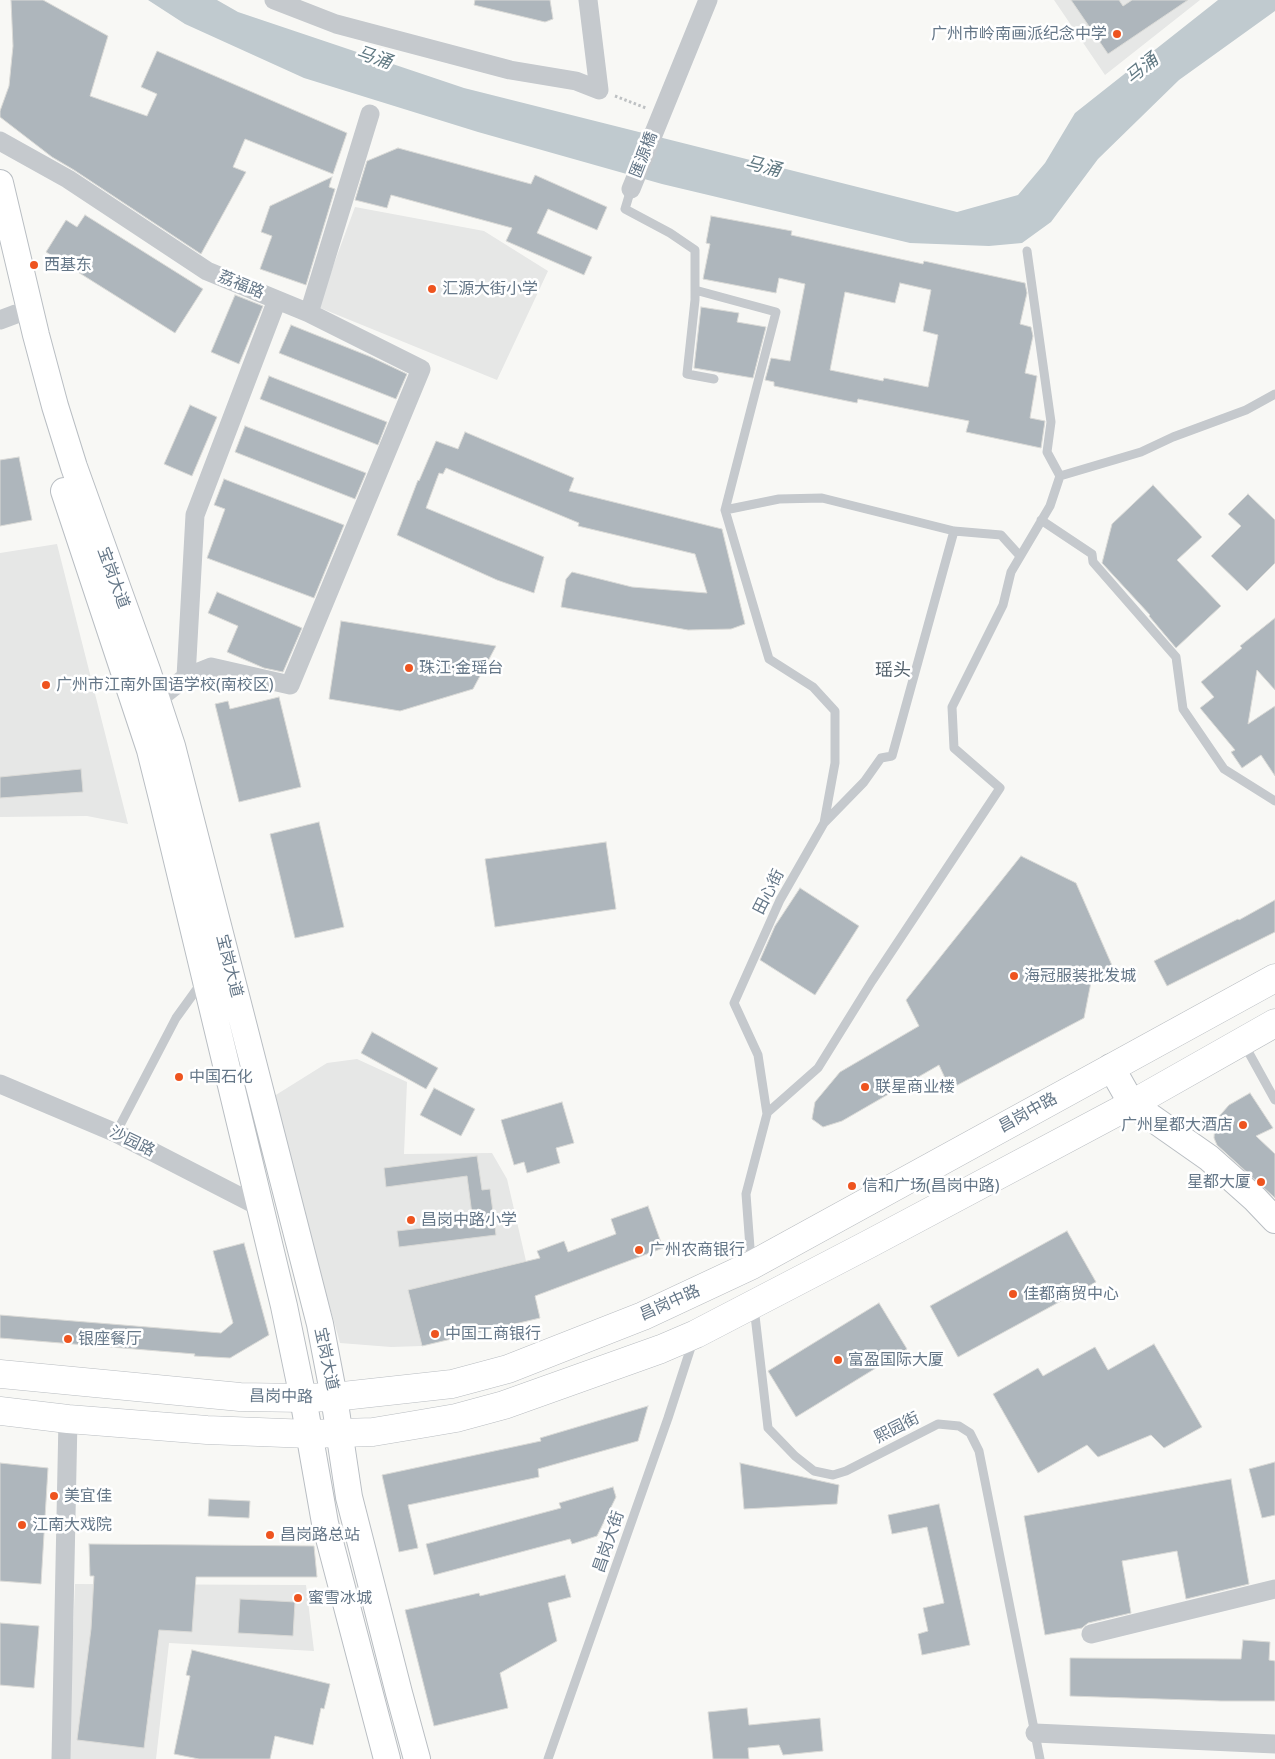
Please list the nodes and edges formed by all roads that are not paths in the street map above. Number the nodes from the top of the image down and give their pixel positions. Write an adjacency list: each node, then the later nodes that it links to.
1 (588, 0): 3 (street)
2 (708, 0): 7 (street, 匯源橋)
3 (277, 1)
4 (370, 114): 12 (street)
5 (0, 140): 11 (street, 荔福路)
6 (0, 183): 22 (main road, 宝岗大道)
7 (631, 189): 10 (lane)
8 (0, 250): 13 (main road, 宝岗大道)
9 (1027, 252): 16 (lane)
10 (695, 290): 14 (lane); 17 (lane)
11 (278, 300): 12 (street, 荔福路); 21 (street)
12 (310, 313): 21 (street, 荔福路)
13 (8, 317): 25 (main road, 宝岗大道)
14 (714, 379)
15 (1275, 394): 16 (lane)
16 (1060, 476): 18 (lane)
17 (725, 510): 19 (lane); 24 (lane, 田心街)
18 (1041, 520): 20 (lane); 23 (lane)
19 (954, 531): 20 (lane); 24 (lane)
20 (1020, 556): 34 (lane)
21 (186, 677): 22 (street)
22 (157, 700): 43 (main road, 宝岗大道)
23 (1275, 801)
24 (824, 823): 34 (lane, 田心街)
25 (205, 978): 35 (lane); 37 (main road, 宝岗大道)
26 (1275, 978): 29 (main road, 昌岗中路)
27 (1275, 1023): 28 (main road)
28 (1243, 1041): 31 (lane); 32 (main road)
29 (1111, 1067): 32 (main road); 33 (main road, 昌岗中路)
30 (0, 1084): 35 (street, 沙园路)
31 (1275, 1100)
32 (1132, 1104): 36 (main road); 38 (main road)
33 (1035, 1109): 36 (main road); 39 (main road, 昌岗中路)
34 (767, 1113): 39 (lane, 田心街)
35 (116, 1133): 37 (street, 沙园路)
36 (1054, 1146): 40 (main road)
37 (260, 1207): 44 (main road, 宝岗大道)
38 (1275, 1220)
39 (752, 1265): 43 (main road, 昌岗中路)
40 (753, 1304): 41 (main road); 51 (lane, 熙园街)
41 (696, 1334): 47 (main road); 56 (lane, 昌岗大街)
42 (0, 1374): 44 (main road, 昌岗中路)
43 (334, 1397): 44 (main road, 昌岗中路); 47 (main road, 宝岗大道)
44 (303, 1398): 48 (main road, 宝岗大道)
45 (0, 1411): 46 (main road)
46 (68, 1419): 48 (main road); 53 (street)
47 (340, 1433): 48 (main road); 55 (main road, 宝岗大道)
48 (310, 1434): 54 (main road, 宝岗大道)
49 (1275, 1589): 50 (street)
50 (1091, 1634)
51 (1035, 1733): 52 (street); 57 (lane, 熙园街)
52 (1275, 1744)
53 (61, 1759)
54 (387, 1759)
55 (417, 1759)
56 (548, 1759)
57 (1040, 1759)

